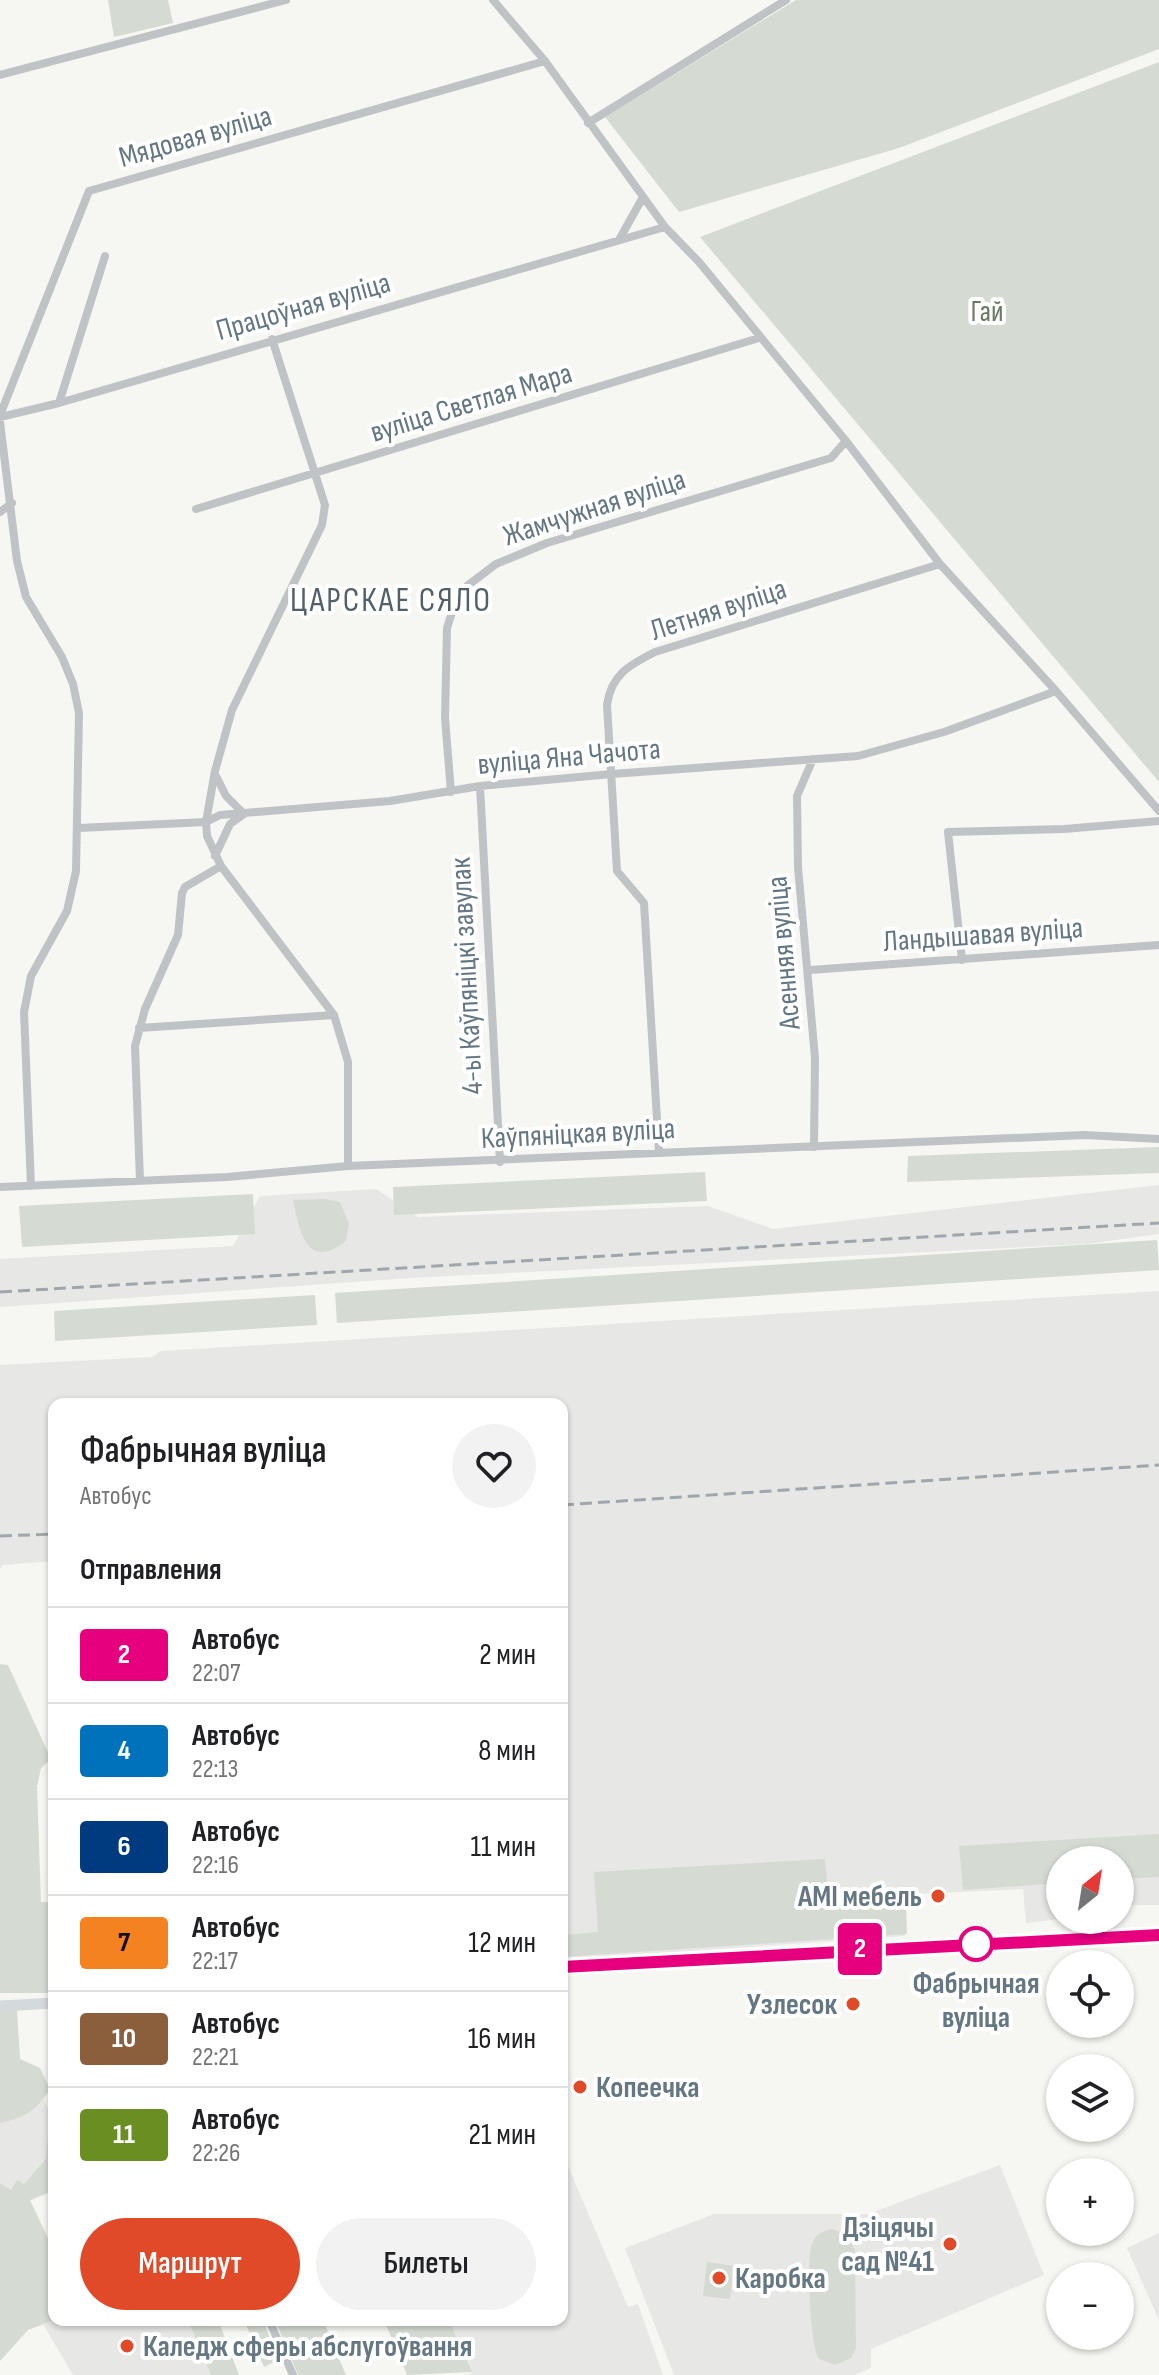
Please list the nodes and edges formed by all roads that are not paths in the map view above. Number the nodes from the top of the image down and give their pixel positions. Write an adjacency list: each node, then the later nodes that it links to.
1 (286, 0): 5 (street)
2 (493, 0): 4 (street)
3 (786, 0): 6 (street)
4 (545, 61): 6 (street); 14 (street, Мядовая вуліца)
5 (0, 75)
6 (588, 123): 7 (street)
7 (643, 197): 8 (street); 9 (street)
8 (665, 227): 9 (street, Працоўная вуліца); 11 (street)
9 (619, 240): 12 (street, Працоўная вуліца)
10 (105, 256): 13 (street)
11 (759, 338): 15 (street); 16 (street, вуліца Светлая Мара)
12 (272, 339): 13 (street, Працоўная вуліца); 16 (street)
13 (59, 403): 14 (street, Працоўная вуліца)
14 (0, 418): 17 (street)
15 (846, 441): 20 (street); 26 (street, Жамчужная вуліца)
16 (314, 476): 18 (street, вуліца Светлая Мара); 23 (street)
17 (12, 503): 19 (street); 31 (street)
18 (196, 509)
19 (0, 512)
20 (940, 564): 21 (street); 24 (street, Летняя вуліца)
21 (1056, 691): 22 (street, вуліца Яна Чачота); 27 (street)
22 (813, 759): 24 (street, вуліца Яна Чачота); 36 (street, Асенняя вуліца)
23 (215, 771): 28 (street); 30 (street)
24 (612, 774): 25 (street, вуліца Яна Чачота); 41 (street, Летняя вуліца)
25 (480, 786): 26 (street, вуліца Яна Чачота); 42 (street, 4-ы Каўпяніцкі завулак)
26 (451, 792): 28 (street, вуліца Яна Чачота)
27 (1159, 811)
28 (244, 814): 30 (street, вуліца Яна Чачота); 32 (street)
29 (1159, 821): 35 (street)
30 (206, 822): 31 (street, вуліца Яна Чачота); 32 (street)
31 (79, 828): 45 (street)
32 (215, 856): 33 (street)
33 (221, 866): 37 (street); 38 (street)
34 (1159, 945): 35 (street, Ландышавая вуліца)
35 (962, 960): 36 (street, Ландышавая вуліца)
36 (810, 970): 40 (street, Асенняя вуліца)
37 (334, 1015): 38 (street); 43 (street)
38 (139, 1028): 44 (street)
39 (1159, 1139): 40 (street, Каўпяніцкая вуліца)
40 (814, 1147): 41 (street, Каўпяніцкая вуліца)
41 (659, 1153): 42 (street, Каўпяніцкая вуліца)
42 (500, 1162): 43 (street, Каўпяніцкая вуліца)
43 (348, 1166): 44 (street, Каўпяніцкая вуліца)
44 (140, 1181): 45 (street, Каўпяніцкая вуліца)
45 (31, 1186): 46 (street, Каўпяніцкая вуліца)
46 (0, 1187)
47 (1159, 1935): 48 (main road)
48 (568, 1967)
49 (48, 2003): 50 (main road)
50 (0, 2006)
51 (272, 2326): 52 (street)
52 (293, 2375)

